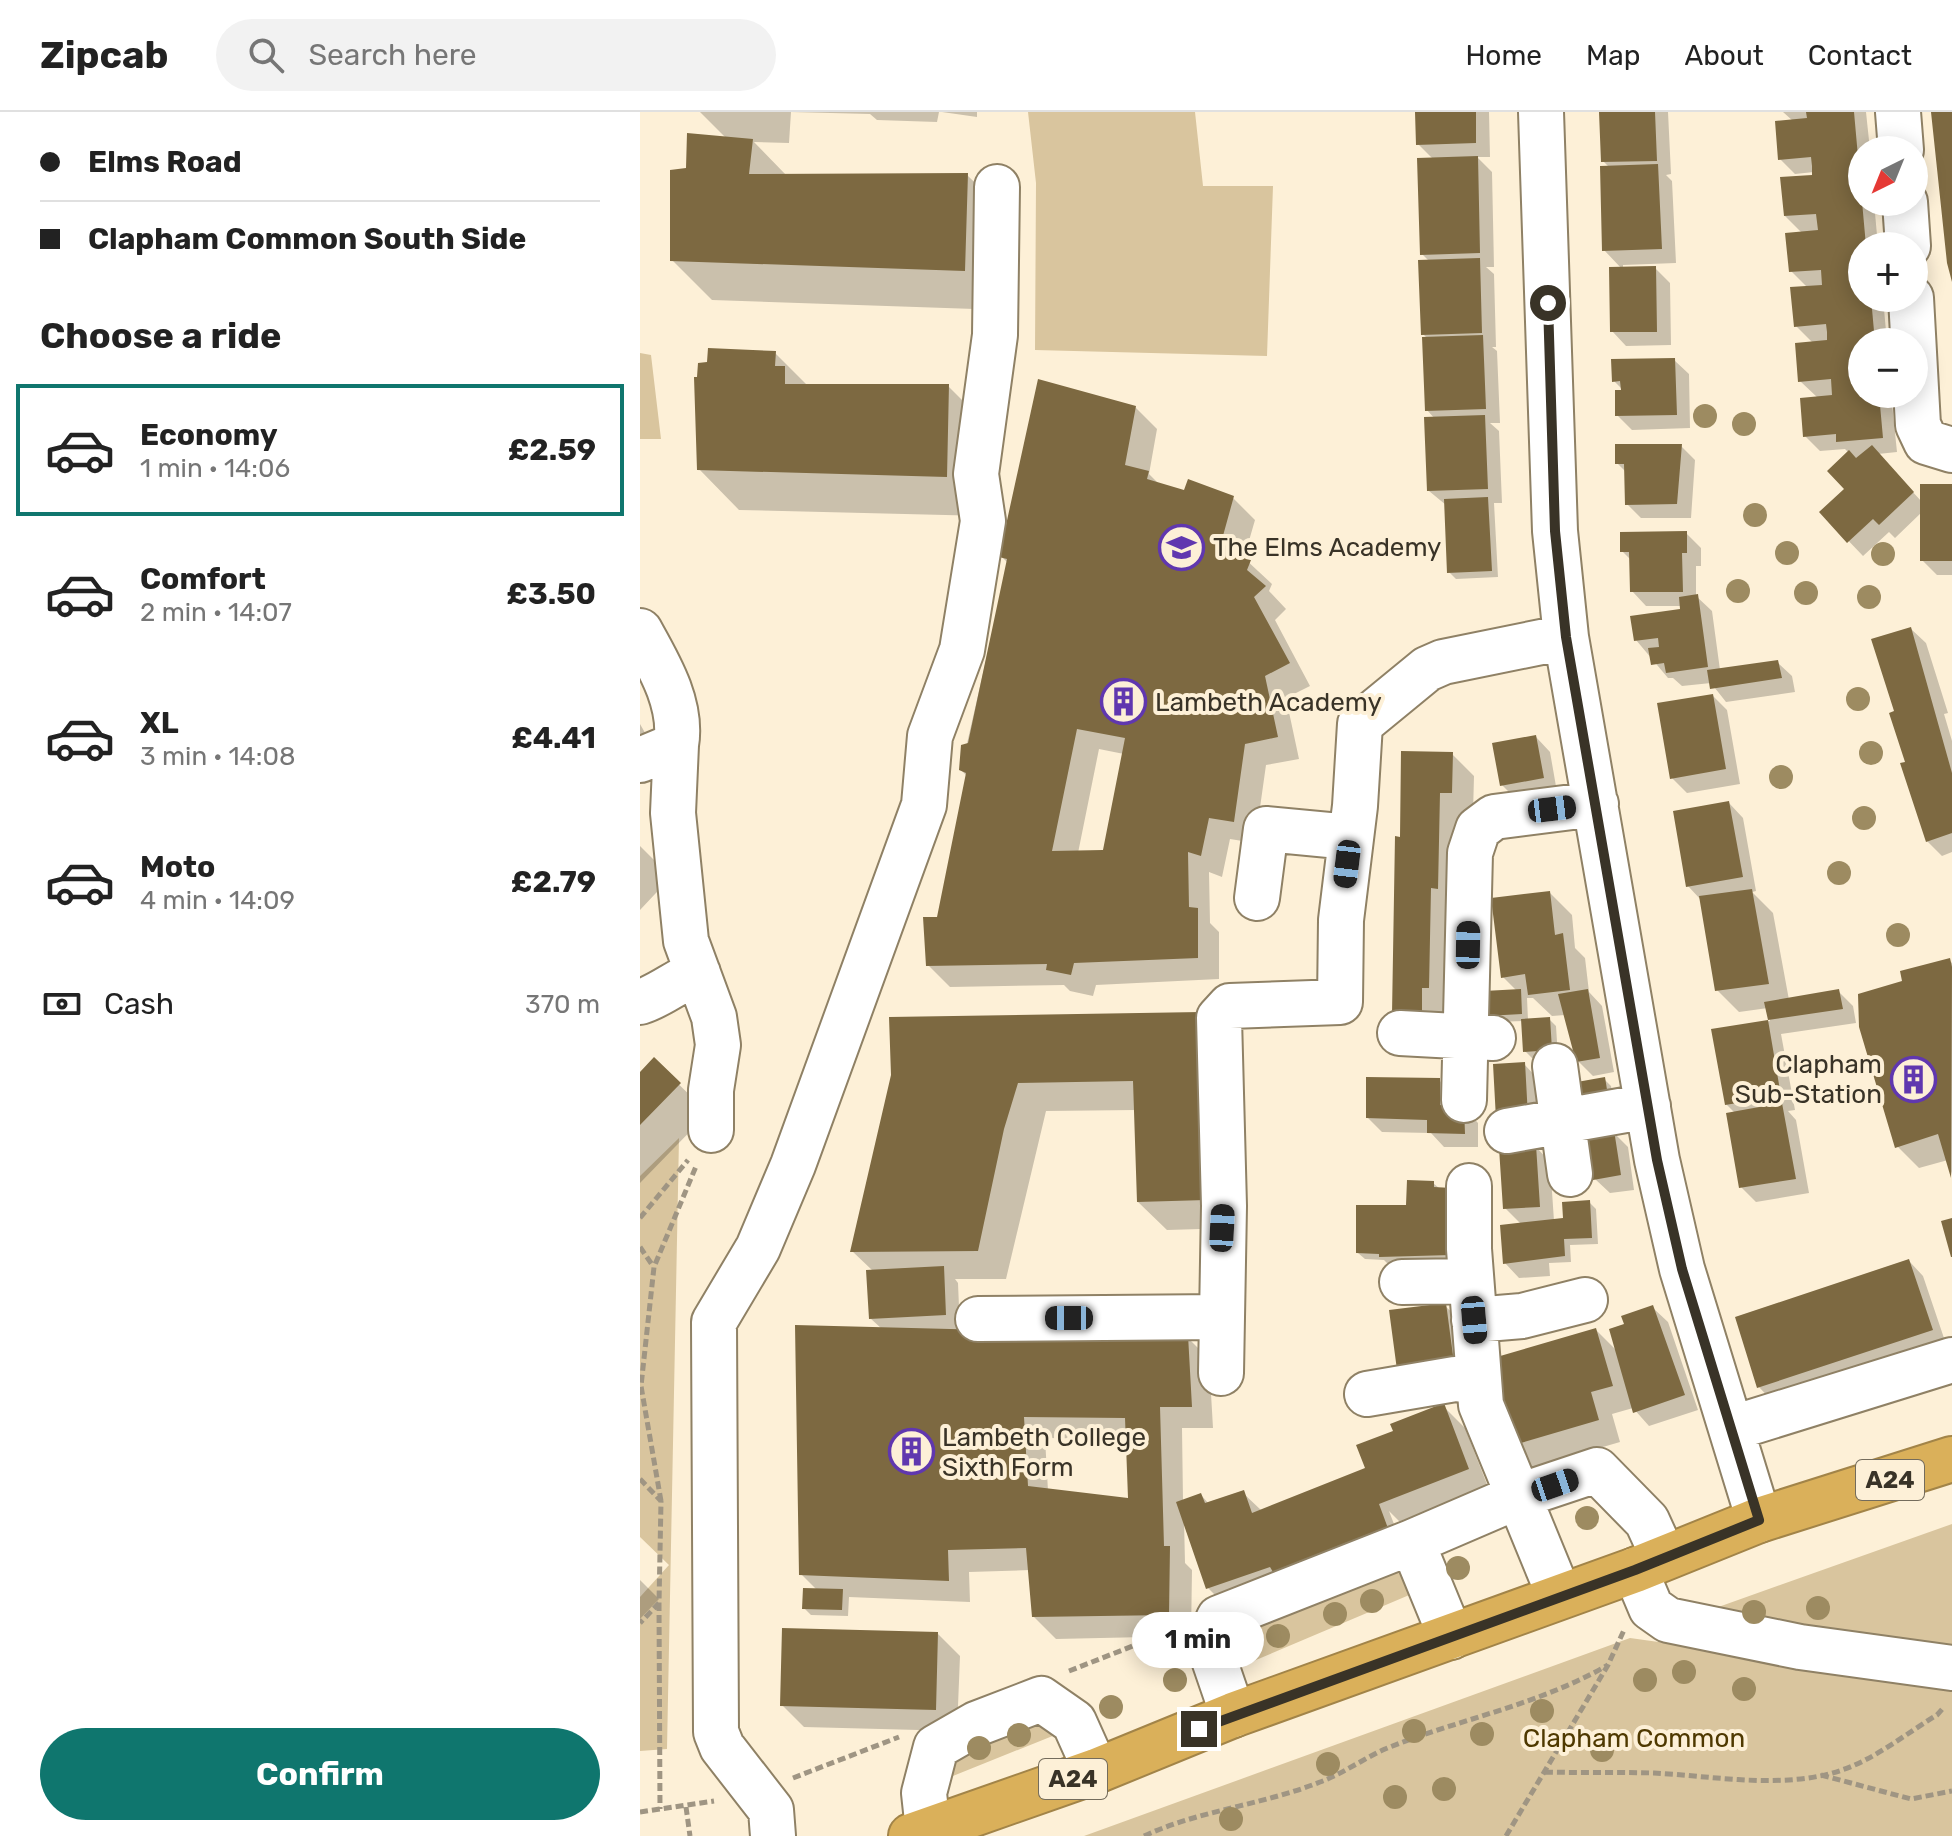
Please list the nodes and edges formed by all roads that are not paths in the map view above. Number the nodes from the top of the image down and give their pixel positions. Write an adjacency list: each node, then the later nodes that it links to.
1 (1541, 112): 8 (street)
2 (1898, 112): 3 (street)
3 (1900, 136)
4 (997, 187): 48 (street)
5 (1912, 312): 6 (street)
6 (1952, 450)
7 (640, 631): 9 (street)
8 (1566, 637): 10 (street); 12 (street)
9 (658, 752): 13 (street)
10 (1596, 804): 18 (street); 21 (street)
11 (640, 813): 13 (street)
12 (1350, 837): 14 (street); 30 (street)
13 (676, 849): 15 (street)
14 (1257, 898)
15 (698, 973): 16 (street); 23 (street)
16 (640, 1002)
17 (1400, 1033): 18 (street)
18 (1480, 1038): 20 (street)
19 (1555, 1066): 22 (street)
20 (1464, 1100)
21 (1648, 1106): 22 (street); 36 (street)
22 (1562, 1119): 24 (street); 25 (street)
23 (711, 1130)
24 (1507, 1131)
25 (1570, 1174)
26 (1469, 1186): 28 (street)
27 (1402, 1282): 28 (street)
28 (1473, 1300): 29 (street); 34 (street)
29 (1585, 1300)
30 (1221, 1317): 31 (street); 33 (street)
31 (978, 1319)
32 (1952, 1360): 36 (street)
33 (1221, 1373)
34 (1478, 1381): 35 (street); 38 (street)
35 (1367, 1394)
36 (1733, 1428): 39 (street)
37 (1952, 1459): 39 (highway, A24)
38 (1519, 1496): 40 (street); 41 (street); 42 (street)
39 (1759, 1520): 41 (highway, A24)
40 (1412, 1542): 43 (street); 45 (street)
41 (1649, 1563): 42 (highway, A24); 44 (street)
42 (1559, 1595): 43 (highway, A24)
43 (1451, 1637): 45 (highway, A24)
44 (1951, 1683)
45 (1233, 1715): 46 (highway, A24)
46 (1096, 1771): 47 (highway, A24); 47 (street)
47 (920, 1833)
48 (773, 1836)

